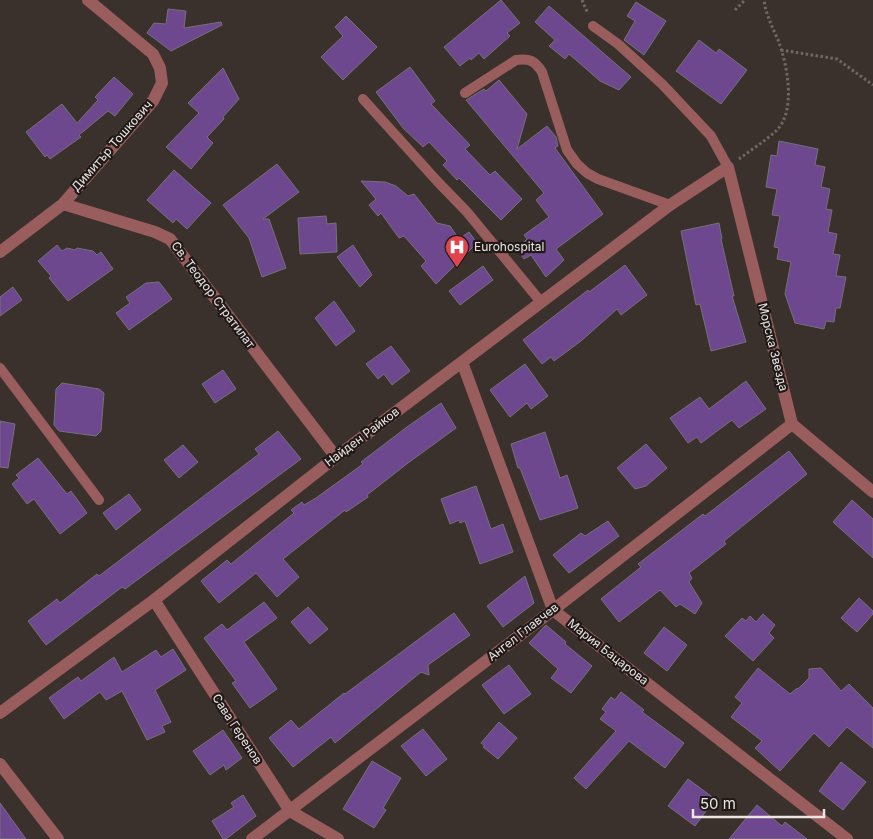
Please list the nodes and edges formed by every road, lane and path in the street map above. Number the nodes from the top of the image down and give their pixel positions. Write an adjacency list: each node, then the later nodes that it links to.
1 (88, 0): 11 (street, Димитър Тошкович)
2 (764, 0): 6 (path)
3 (743, 1): 4 (path)
4 (735, 10)
5 (593, 26): 10 (lane)
6 (781, 50): 7 (path); 10 (path)
7 (873, 85)
8 (465, 93): 12 (lane)
9 (363, 99): 14 (lane)
10 (728, 167): 12 (street, Найден Райков); 17 (street, Морска Звезда)
11 (63, 204): 13 (street); 18 (street, Св. Теодор Стратилат)
12 (670, 205): 14 (street, Найден Райков)
13 (0, 252)
14 (541, 302): 15 (street, Найден Райков)
15 (462, 362): 18 (street, Найден Райков); 22 (street)
16 (0, 368): 20 (lane)
17 (792, 424): 19 (street); 22 (street, Ангел Главчев)
18 (336, 457): 21 (street, Найден Райков)
19 (873, 492)
20 (99, 500)
21 (154, 600): 23 (street, Найден Райков); 25 (street, Сава Геренов)
22 (553, 610): 25 (street, Ангел Главчев); 29 (street, Мария Бацарова)
23 (0, 713)
24 (0, 764): 26 (street)
25 (290, 811): 27 (street, Ангел Главчев); 28 (street, Сава Геренов)
26 (58, 839)
27 (252, 839)
28 (338, 839)
29 (847, 839)

